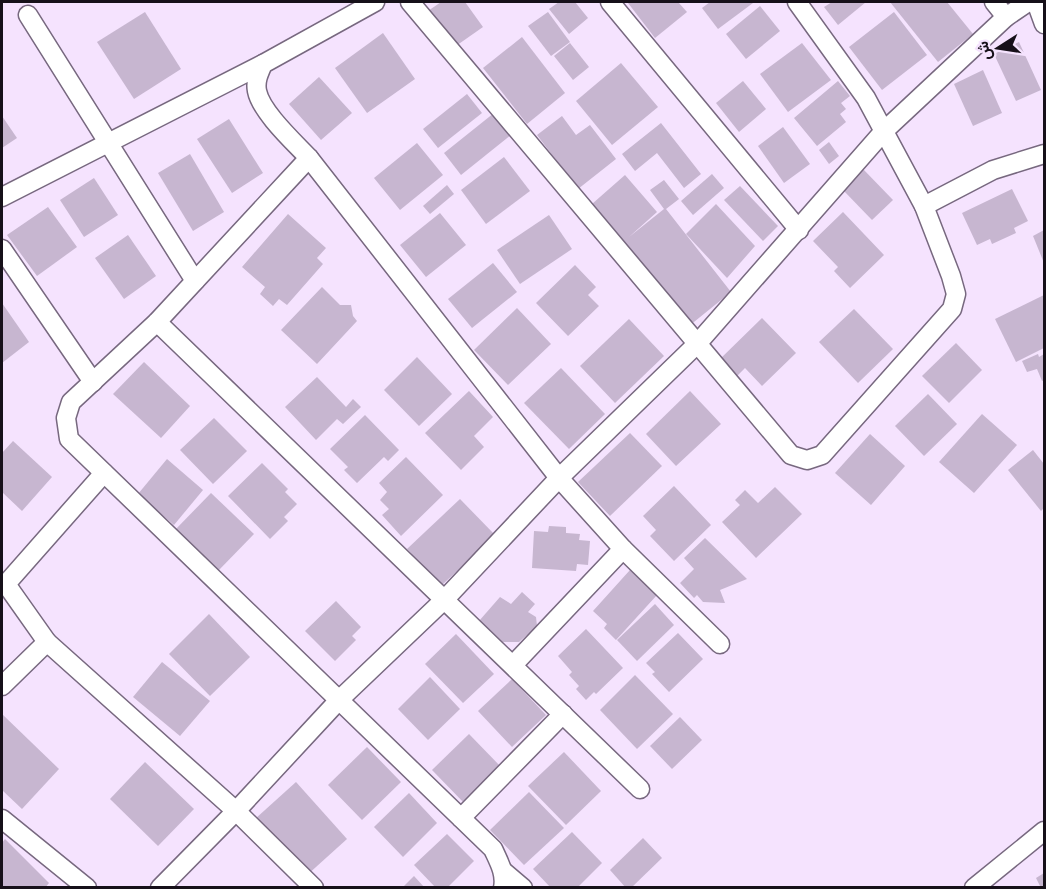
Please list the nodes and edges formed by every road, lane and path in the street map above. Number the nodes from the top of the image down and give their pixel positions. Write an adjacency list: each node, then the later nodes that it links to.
1 (375, 2): 11 (street)
2 (410, 2): 22 (street)
3 (610, 2): 18 (street)
4 (797, 2): 12 (street)
5 (994, 2): 9 (street)
6 (1028, 2): 9 (street)
7 (1036, 2): 10 (street)
8 (28, 15): 13 (street)
9 (1006, 17): 12 (street)
10 (1044, 24)
11 (262, 64): 13 (street); 15 (street)
12 (884, 131): 17 (street); 18 (street)
13 (109, 142): 16 (street); 20 (street)
14 (1044, 154): 17 (street)
15 (309, 159): 20 (street); 25 (street)
16 (2, 197)
17 (924, 206): 22 (street)
18 (799, 230): 22 (street)
19 (2, 249): 23 (street)
20 (195, 281): 21 (street)
21 (157, 322): 23 (street); 27 (street)
22 (697, 344): 25 (street)
23 (93, 382): 24 (street)
24 (104, 472): 28 (street); 32 (street)
25 (559, 478): 26 (street); 27 (street)
26 (623, 549): 29 (street); 30 (street)
27 (445, 599): 30 (street); 32 (street)
28 (47, 642): 31 (street); 35 (street)
29 (720, 644)
30 (513, 665): 33 (street)
31 (2, 686)
32 (339, 700): 35 (street); 36 (street)
33 (563, 714): 34 (street); 36 (street)
34 (640, 789)
35 (236, 811): 41 (street); 42 (street)
36 (461, 818): 39 (street)
37 (2, 819): 40 (street)
38 (1044, 831): 44 (street)
39 (503, 880): 43 (street)
40 (87, 888)
41 (160, 888)
42 (314, 888)
43 (523, 888)
44 (974, 888)

